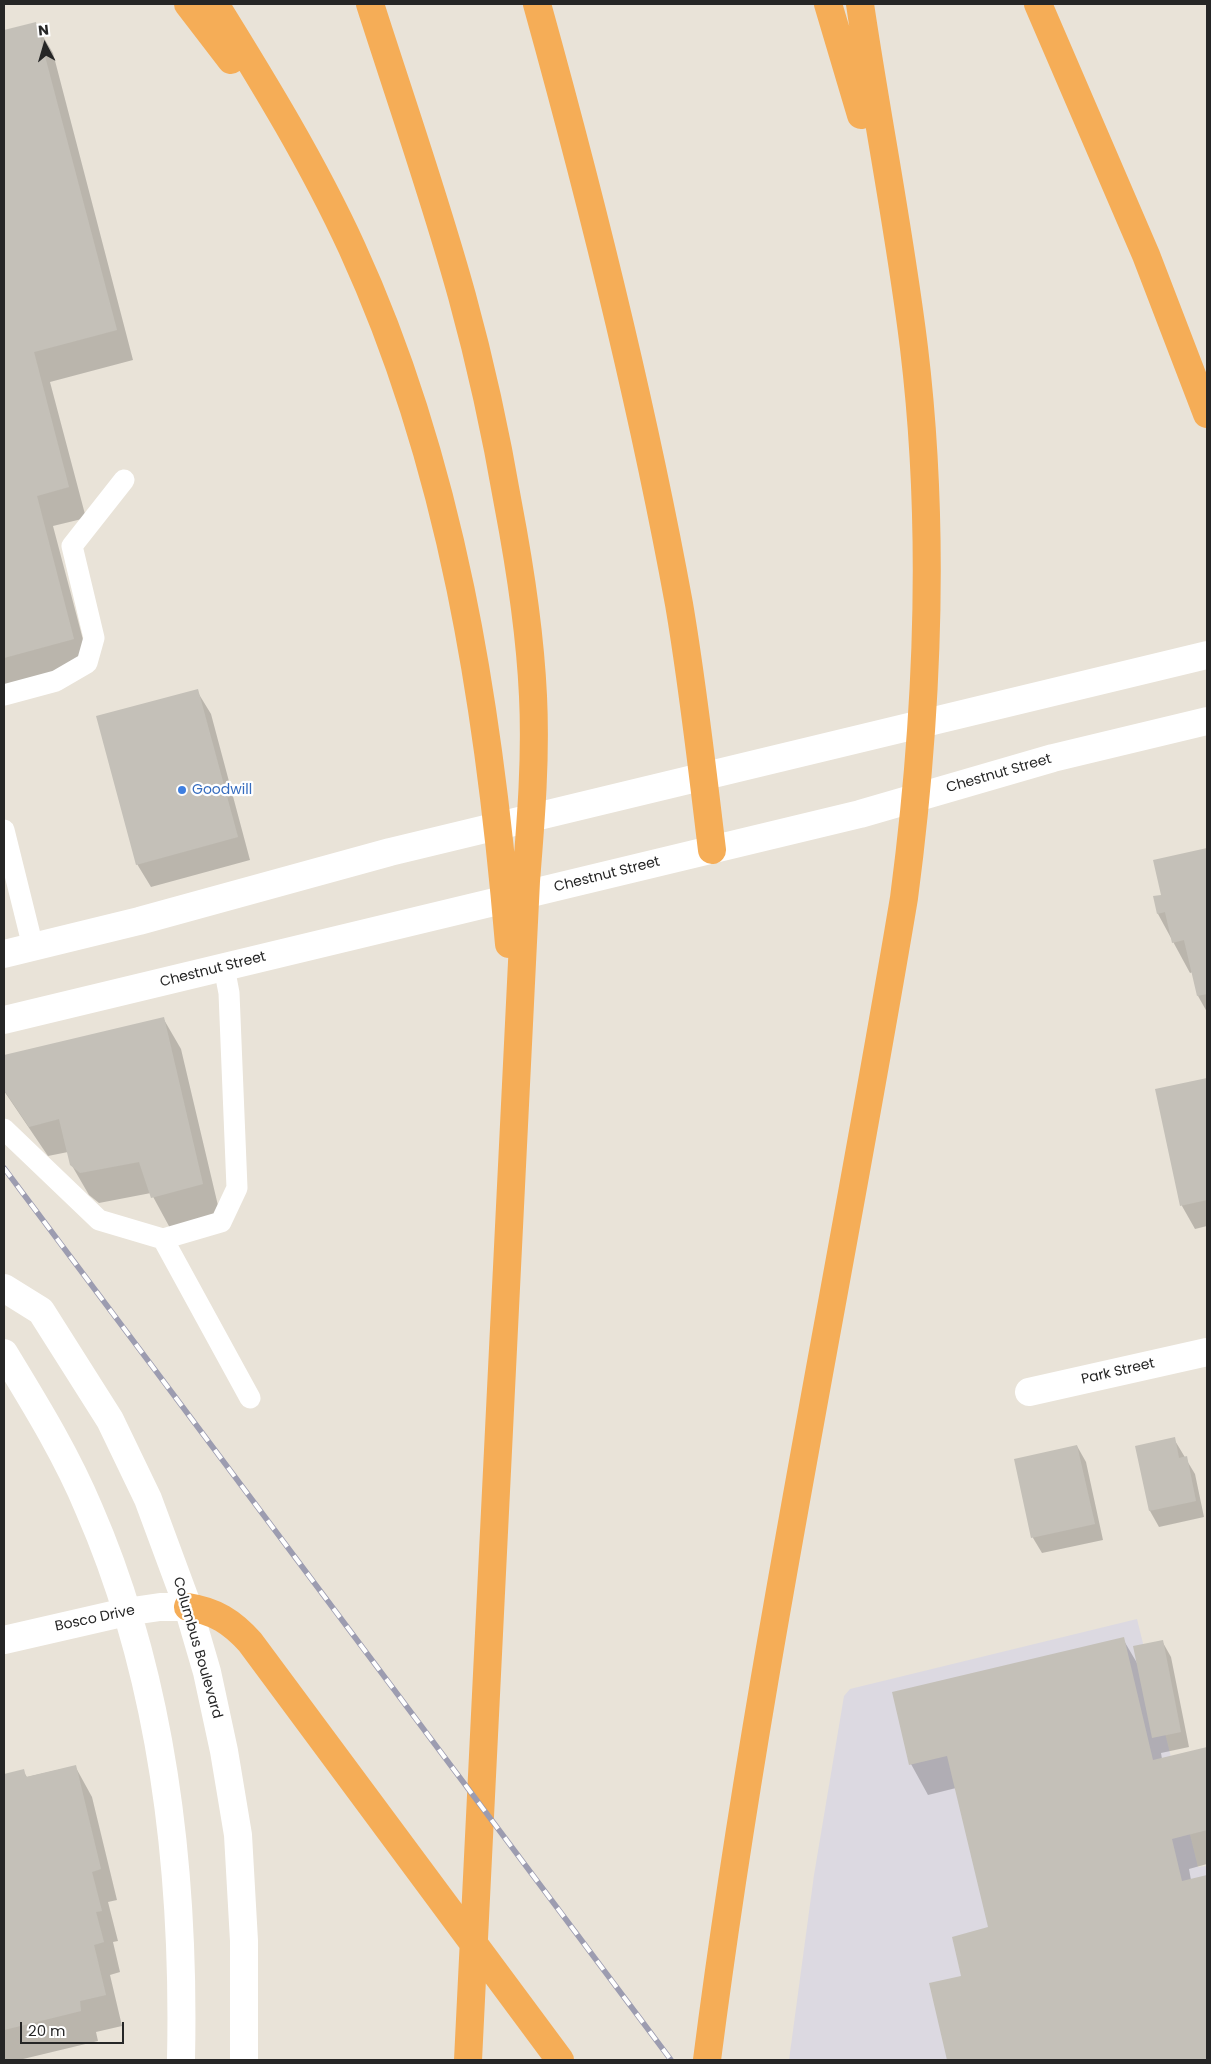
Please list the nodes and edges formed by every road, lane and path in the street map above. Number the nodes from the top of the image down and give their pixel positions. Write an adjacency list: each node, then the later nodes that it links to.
1 (188, 4): 8 (highway)
2 (215, 4): 8 (highway)
3 (370, 4): 22 (highway)
4 (537, 4): 15 (highway)
5 (828, 4): 9 (highway)
6 (860, 4): 9 (highway)
7 (1038, 4): 10 (highway)
8 (313, 170): 22 (highway)
9 (893, 209): 37 (highway)
10 (1207, 414)
11 (124, 480): 13 (lane)
12 (1207, 655): 15 (street)
13 (4, 694)
14 (1207, 721): 17 (street, Chestnut Street)
15 (703, 776): 17 (highway); 18 (street)
16 (4, 830): 18 (lane)
17 (712, 850): 20 (street, Chestnut Street)
18 (33, 947): 19 (street)
19 (4, 954)
20 (224, 967): 21 (street, Chestnut Street); 24 (lane)
21 (4, 1020)
22 (518, 1053): 35 (highway)
23 (4, 1129): 24 (lane)
24 (163, 1239): 29 (lane)
25 (4, 1288): 30 (street, Columbus Boulevard)
26 (1207, 1352): 28 (street, Park Street)
27 (4, 1353): 31 (street)
28 (1029, 1392)
29 (250, 1398)
30 (188, 1606): 31 (street, Bosco Drive); 34 (street, Columbus Boulevard); 36 (highway)
31 (126, 1612): 32 (street, Bosco Drive); 33 (street)
32 (4, 1640)
33 (181, 2060)
34 (244, 2060)
35 (468, 2060)
36 (560, 2060)
37 (707, 2060)

